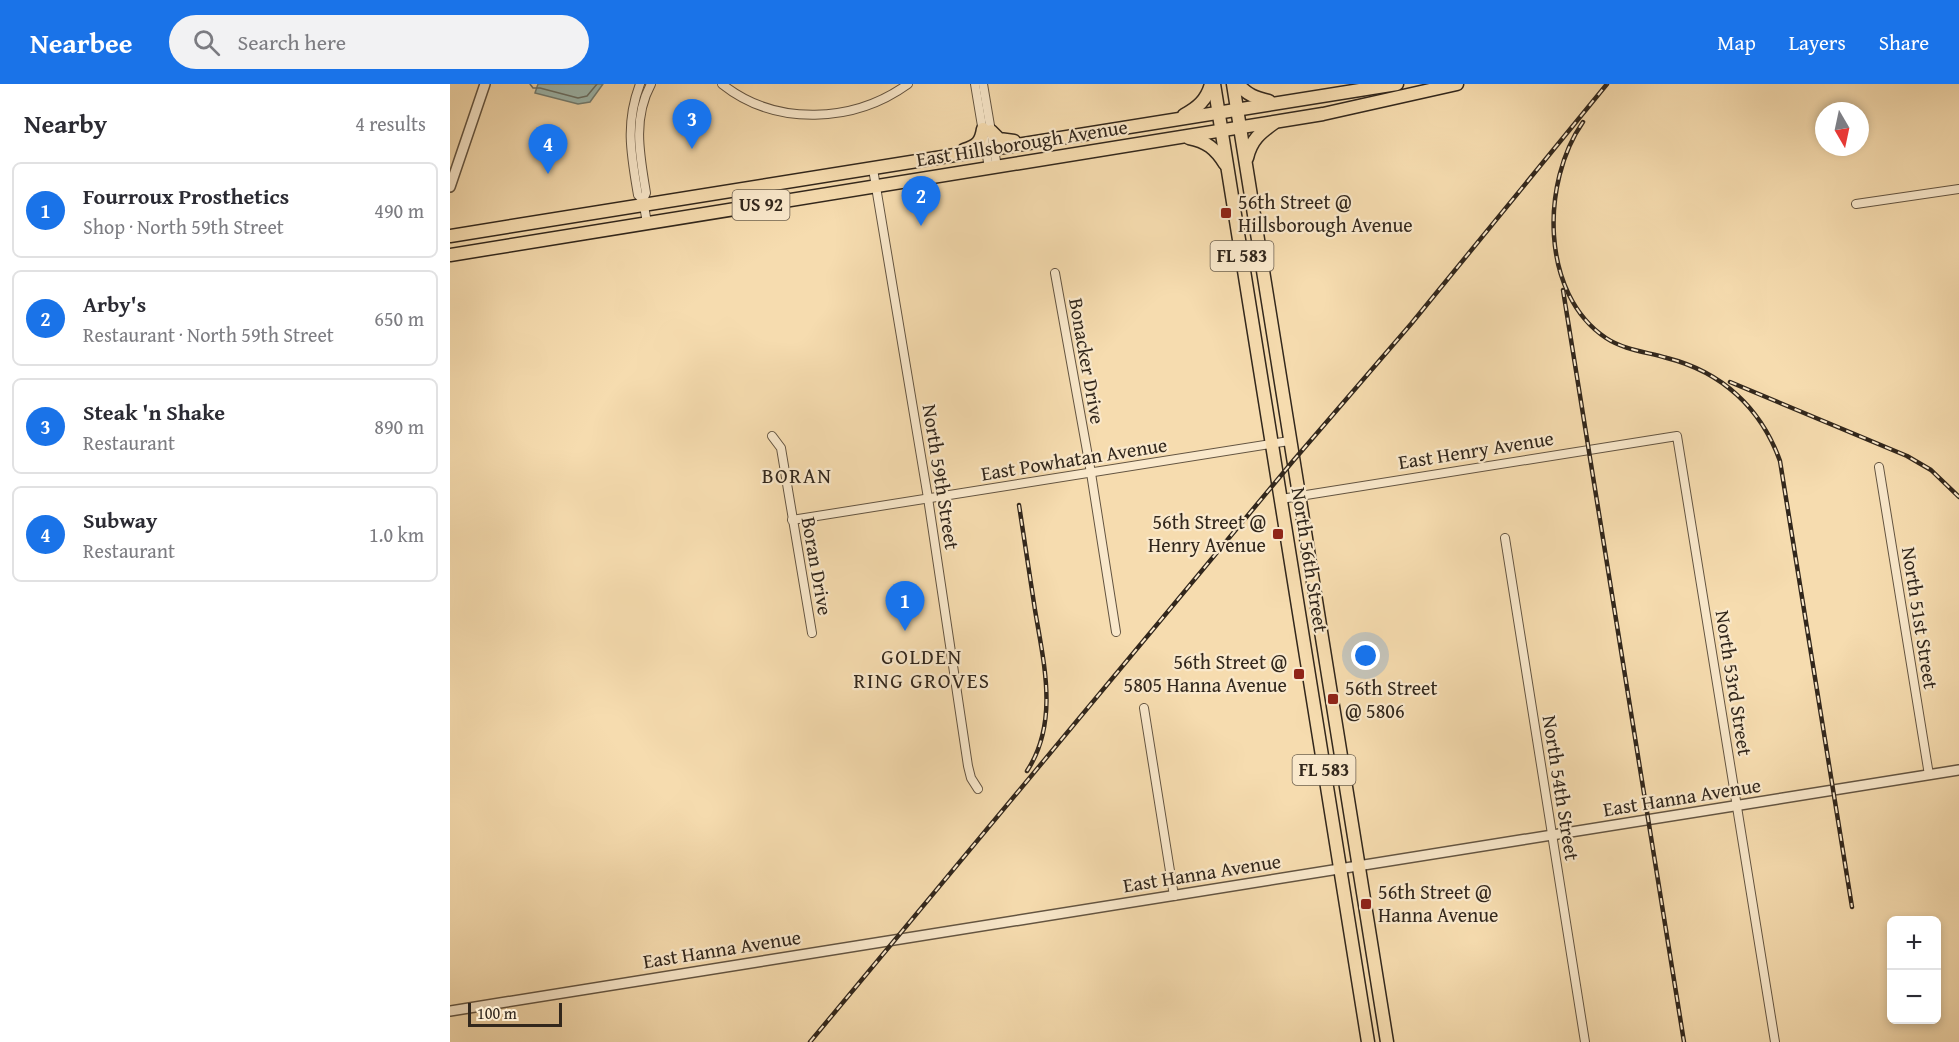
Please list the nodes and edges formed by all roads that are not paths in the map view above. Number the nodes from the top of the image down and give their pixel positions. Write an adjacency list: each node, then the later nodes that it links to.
1 (485, 84): 30 (street)
2 (640, 84): 32 (street)
3 (651, 84): 32 (street)
4 (722, 84): 5 (street)
5 (908, 84)
6 (975, 84): 19 (street)
7 (983, 84): 19 (street)
8 (1212, 84): 15 (main road, North 56th Street / FL 583); 16 (main road)
9 (1233, 84): 14 (main road, North 56th Street / FL 583)
10 (1238, 84): 13 (main road)
11 (1397, 84): 13 (main road, East Hillsborough Avenue / US 92)
12 (1457, 84): 17 (main road, East Hillsborough Avenue / US 92)
13 (1276, 103): 14 (main road, East Hillsborough Avenue / US 92)
14 (1237, 110): 15 (main road, East Hillsborough Avenue / US 92); 18 (main road, North 56th Street / FL 583)
15 (1218, 112): 16 (main road, East Hillsborough Avenue / US 92); 20 (main road, North 56th Street / FL 583)
16 (1178, 119): 22 (main road, East Hillsborough Avenue / US 92)
17 (1278, 121): 18 (main road, East Hillsborough Avenue / US 92); 25 (main road)
18 (1240, 127): 20 (main road, East Hillsborough Avenue / US 92); 25 (main road, North 56th Street / FL 583)
19 (987, 130): 22 (main road); 23 (street); 24 (main road)
20 (1222, 131): 21 (main road, East Hillsborough Avenue / US 92); 28 (main road, North 56th Street / FL 583)
21 (1182, 137): 26 (main road, East Hillsborough Avenue / US 92); 28 (main road)
22 (1042, 141): 23 (main road, East Hillsborough Avenue / US 92)
23 (990, 149): 24 (main road, East Hillsborough Avenue / US 92); 26 (street)
24 (948, 156): 27 (main road, East Hillsborough Avenue / US 92)
25 (1246, 165): 40 (main road, North 56th Street / FL 583)
26 (993, 167): 29 (main road, East Hillsborough Avenue / US 92)
27 (873, 169): 29 (street, North 59th Street); 32 (main road, East Hillsborough Avenue / US 92)
28 (1228, 169): 41 (main road, North 56th Street / FL 583)
29 (876, 186): 34 (main road, East Hillsborough Avenue / US 92); 45 (street, North 59th Street)
30 (450, 187)
31 (1959, 189): 33 (street)
32 (643, 203): 34 (street); 35 (main road, East Hillsborough Avenue / US 92)
33 (1856, 204)
34 (647, 223): 36 (main road, East Hillsborough Avenue / US 92)
35 (450, 236)
36 (450, 255)
37 (1055, 273): 43 (street, Bonacker Drive)
38 (1677, 435): 44 (street, East Henry Avenue); 57 (street, North 53rd Street)
39 (772, 436): 47 (street, Boran Drive)
40 (1289, 441): 41 (street, East Powhatan Avenue); 44 (main road, North 56th Street / FL 583)
41 (1272, 444): 43 (street, East Powhatan Avenue); 46 (main road, North 56th Street / FL 583)
42 (1879, 467): 55 (street, North 51st Street)
43 (1091, 473): 45 (street, East Powhatan Avenue); 49 (street, Bonacker Drive)
44 (1299, 496): 46 (street, East Henry Avenue); 51 (main road, North 56th Street / FL 583)
45 (928, 498): 47 (street, East Powhatan Avenue); 56 (street, North 59th Street)
46 (1281, 499): 52 (main road, North 56th Street / FL 583)
47 (792, 520): 50 (street, Boran Drive)
48 (1505, 538): 58 (street, North 54th Street)
49 (1116, 632)
50 (812, 633)
51 (1329, 682): 52 (main road); 59 (main road, North 56th Street / FL 583)
52 (1311, 685): 60 (main road, North 56th Street / FL 583)
53 (1144, 708): 61 (street)
54 (1959, 770): 55 (street, East Hanna Avenue)
55 (1929, 775): 57 (street, East Hanna Avenue)
56 (978, 789)
57 (1738, 806): 58 (street, East Hanna Avenue); 68 (street, North 53rd Street)
58 (1552, 837): 59 (street, East Hanna Avenue); 67 (street, North 54th Street)
59 (1358, 867): 60 (street, East Hanna Avenue); 62 (main road, North 56th Street / FL 583)
60 (1340, 870): 61 (street, East Hanna Avenue); 64 (main road, North 56th Street / FL 583)
61 (1174, 896): 63 (street, East Hanna Avenue)
62 (1381, 1008): 64 (main road); 66 (main road, North 56th Street / FL 583)
63 (450, 1011)
64 (1363, 1011): 65 (main road, North 56th Street / FL 583)
65 (1368, 1042)
66 (1387, 1042)
67 (1585, 1042)
68 (1776, 1042)

